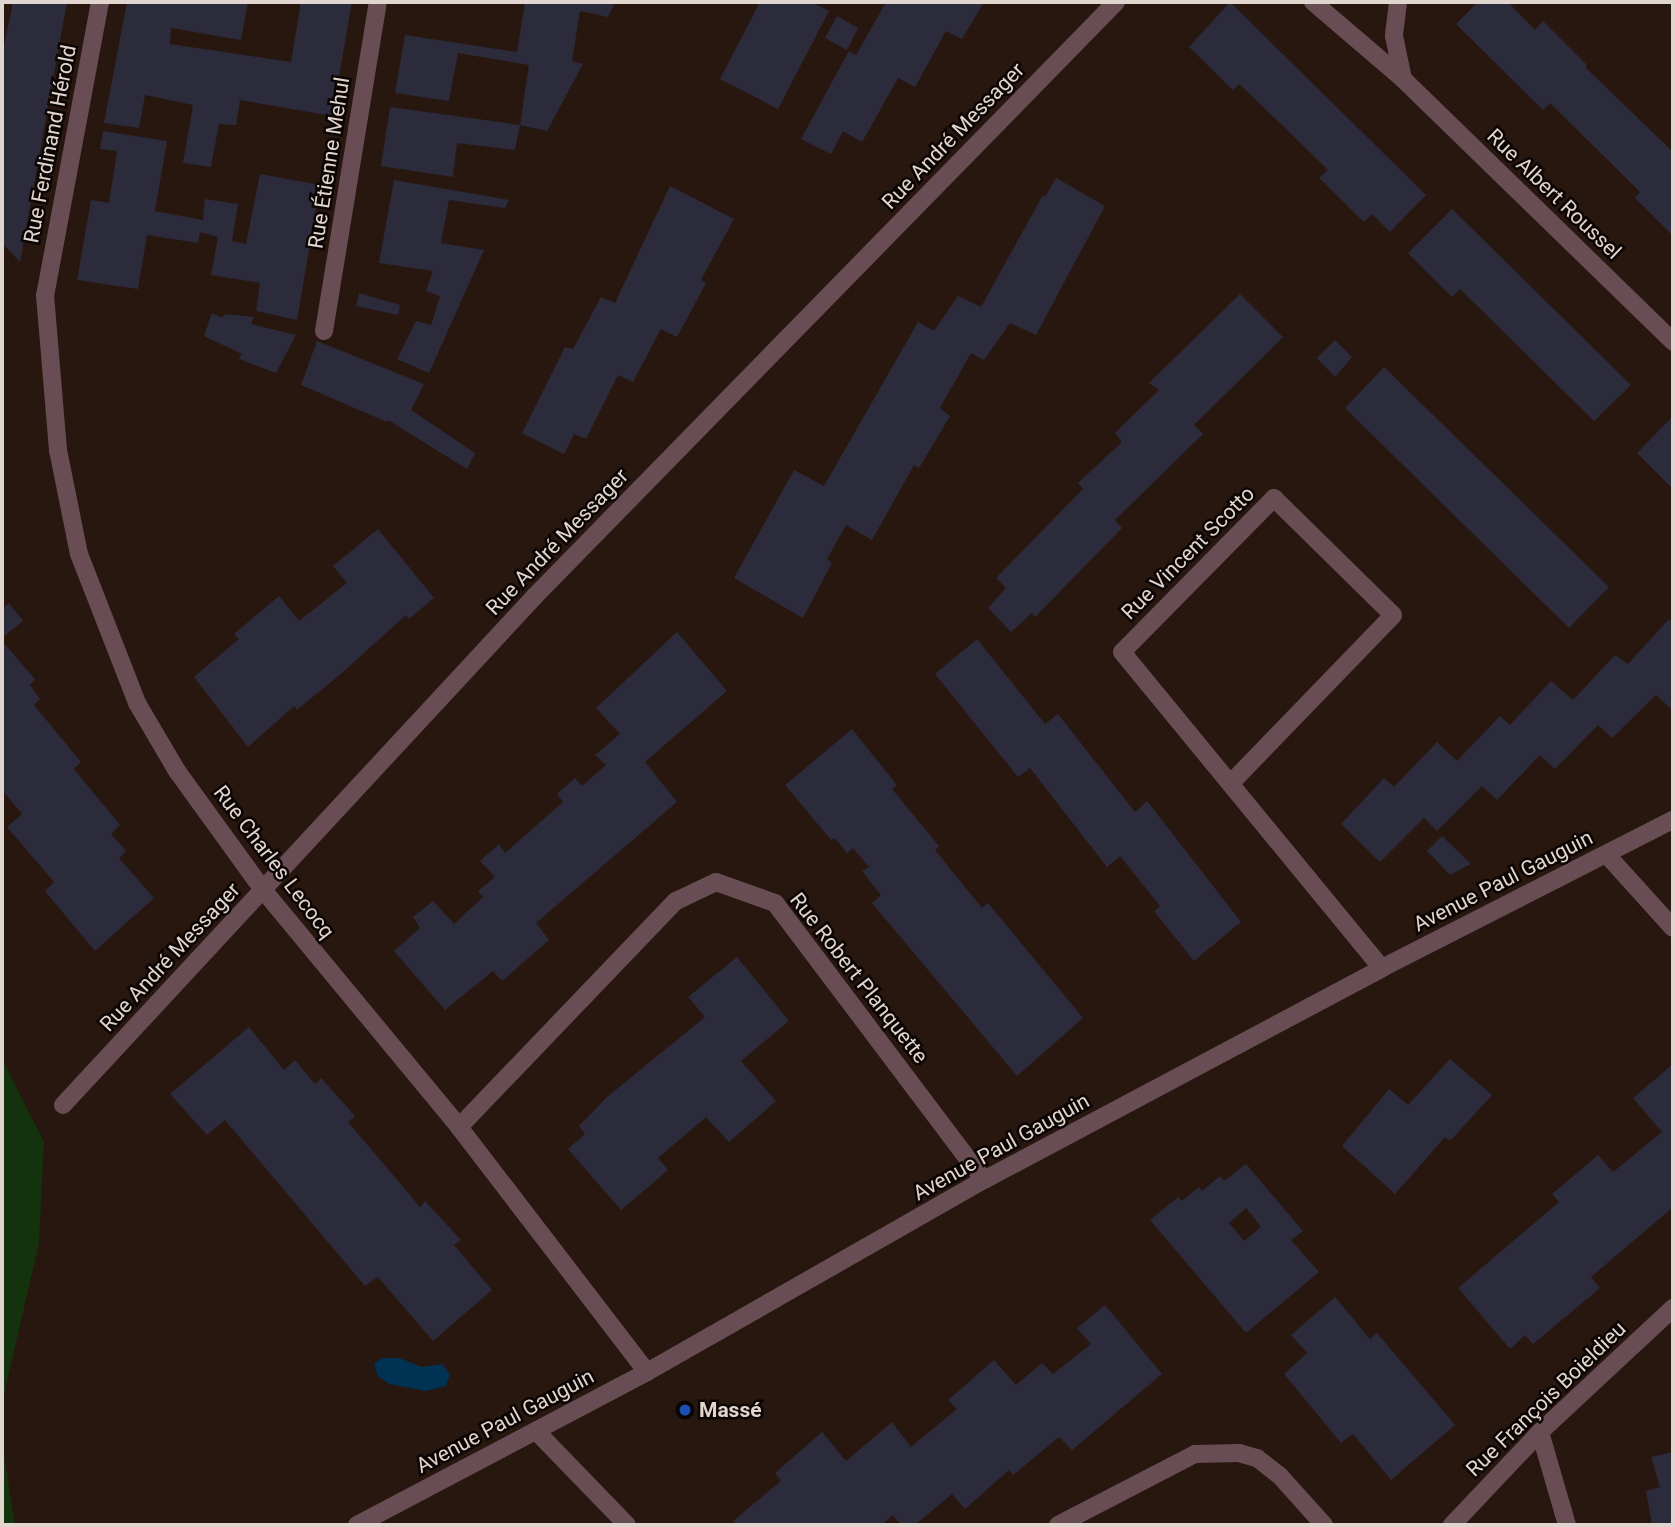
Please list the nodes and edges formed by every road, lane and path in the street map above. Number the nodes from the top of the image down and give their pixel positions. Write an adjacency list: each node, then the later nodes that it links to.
1 (100, 2): 9 (street, Rue Ferdinand Hérold)
2 (378, 2): 10 (street, Rue Étienne Mehul)
3 (1097, 2): 7 (street)
4 (1115, 2): 7 (street, Rue André Messager)
5 (1313, 2): 8 (street, Rue Albert Roussel)
6 (1398, 2): 8 (street)
7 (1096, 23): 15 (street, Rue André Messager)
8 (1403, 79): 11 (street, Rue Albert Roussel)
9 (45, 295): 15 (street, Rue Charles Lecocq)
10 (324, 331)
11 (1673, 342)
12 (1231, 783): 12 (street, Rue Vincent Scotto); 17 (street, Rue Vincent Scotto)
13 (1673, 820): 14 (street, Avenue Paul Gauguin)
14 (1607, 855): 16 (street); 17 (street, Avenue Paul Gauguin)
15 (264, 891): 18 (street, Rue André Messager); 19 (street, Rue Charles Lecocq)
16 (1673, 928)
17 (1382, 968): 20 (street, Avenue Paul Gauguin)
18 (63, 1105)
19 (459, 1127): 20 (street, Rue Robert Planquette); 22 (street, Rue Charles Lecocq)
20 (984, 1181): 22 (street, Avenue Paul Gauguin)
21 (1673, 1308): 24 (street, Rue François Boieldieu)
22 (647, 1372): 23 (street, Avenue Paul Gauguin)
23 (537, 1432): 25 (street, Avenue Paul Gauguin); 26 (street)
24 (1540, 1432): 29 (street, Rue François Boieldieu); 30 (street)
25 (357, 1525)
26 (626, 1525)
27 (1058, 1525): 28 (street)
28 (1325, 1525)
29 (1452, 1525)
30 (1567, 1525)

